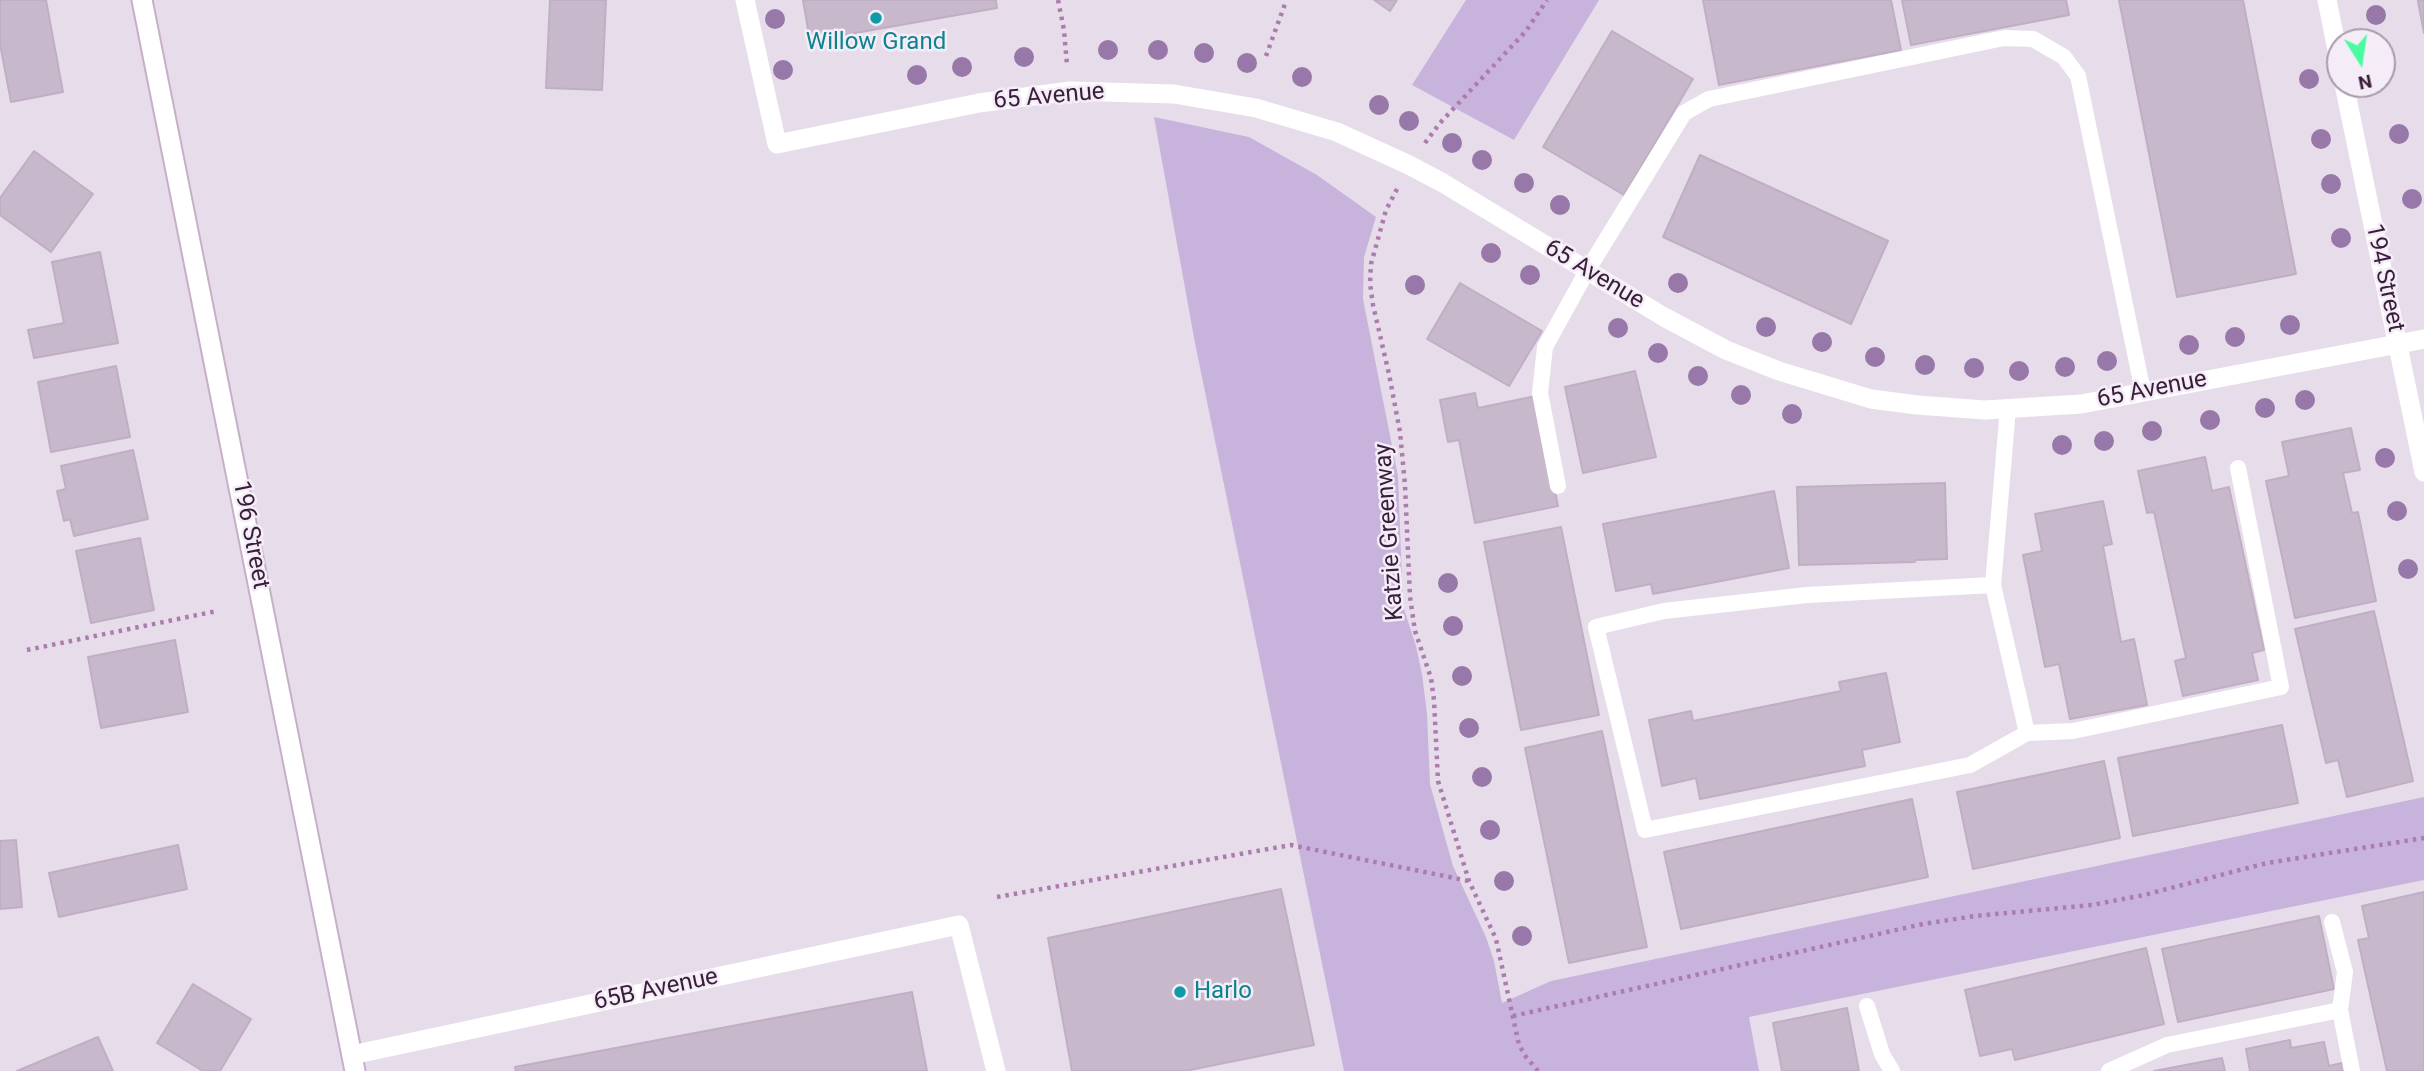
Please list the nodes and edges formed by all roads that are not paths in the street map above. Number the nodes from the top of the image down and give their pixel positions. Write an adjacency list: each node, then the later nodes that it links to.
1 (142, 0): 19 (street, 196 Street)
2 (745, 0): 6 (street, 65 Avenue)
3 (2327, 0): 4 (street)
4 (2333, 28)
5 (2347, 98): 8 (street, 194 Street)
6 (1587, 271): 9 (lane); 10 (street, 65 Avenue); 13 (lane)
7 (2424, 340): 8 (street, 65 Avenue)
8 (2398, 345): 9 (street, 65 Avenue); 12 (street, 194 Street)
9 (2143, 392): 10 (street, 65 Avenue)
10 (2008, 408): 14 (lane)
11 (2238, 468): 15 (lane)
12 (2424, 472)
13 (1558, 486)
14 (1993, 585): 15 (lane); 15 (lane)
15 (2027, 733)
16 (2332, 922): 18 (lane)
17 (1867, 1006): 21 (lane)
18 (2340, 1010): 22 (lane); 23 (lane)
19 (354, 1063): 20 (street, 65B Avenue)
20 (996, 1071)
21 (1892, 1071)
22 (2109, 1071)
23 (2352, 1071)

